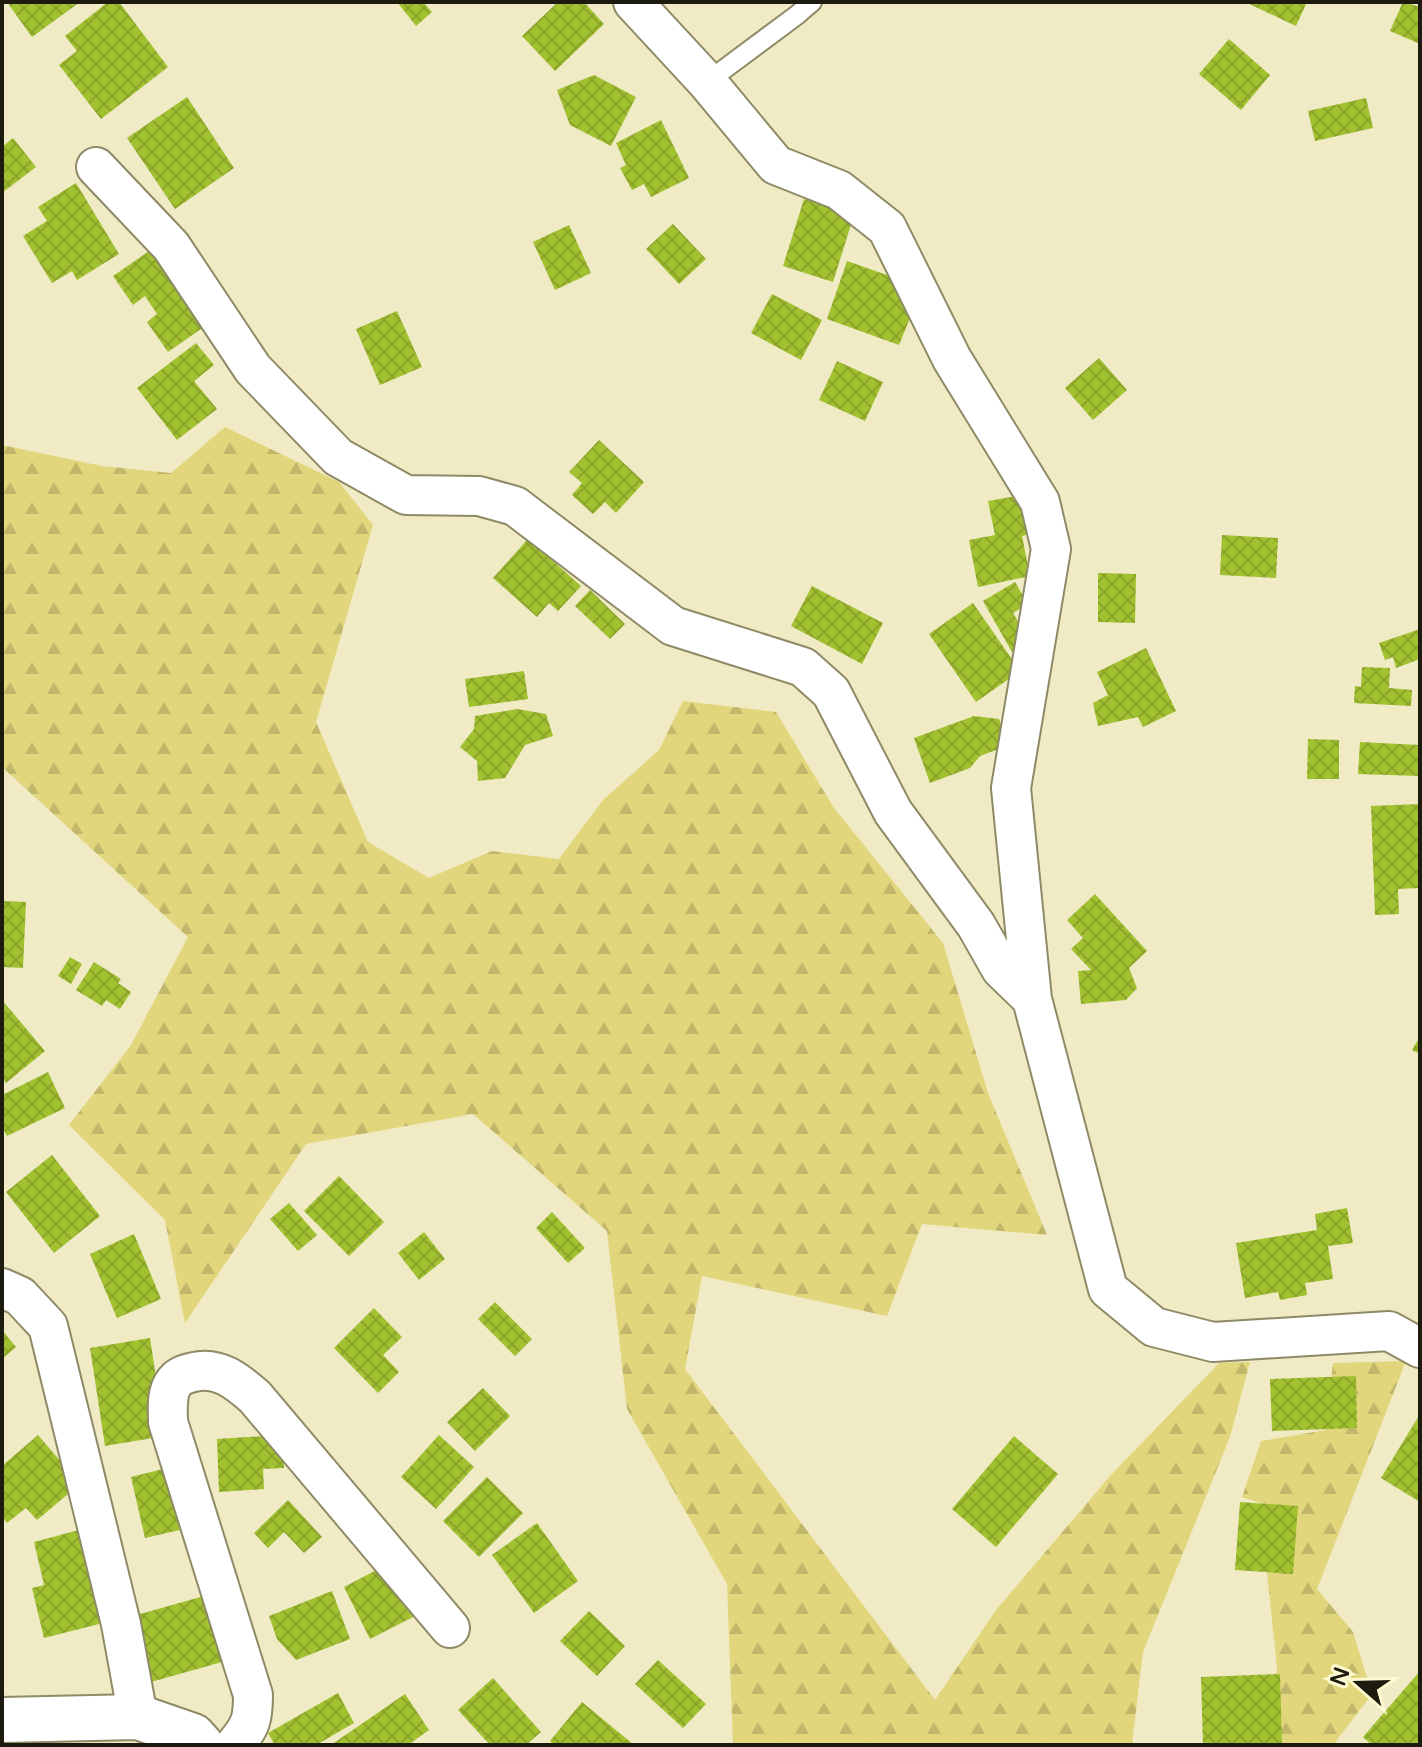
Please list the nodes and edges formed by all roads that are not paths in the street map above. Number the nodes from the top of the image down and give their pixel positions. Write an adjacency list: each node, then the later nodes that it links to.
1 (633, 2): 3 (street)
2 (812, 2): 3 (lane)
3 (707, 82): 5 (street)
4 (96, 167): 5 (street)
5 (1032, 999): 7 (street)
6 (2, 1288): 9 (street)
7 (1420, 1348)
8 (450, 1628): 12 (street)
9 (138, 1717): 10 (street); 11 (street)
10 (2, 1720)
11 (201, 1745)
12 (235, 1745)

